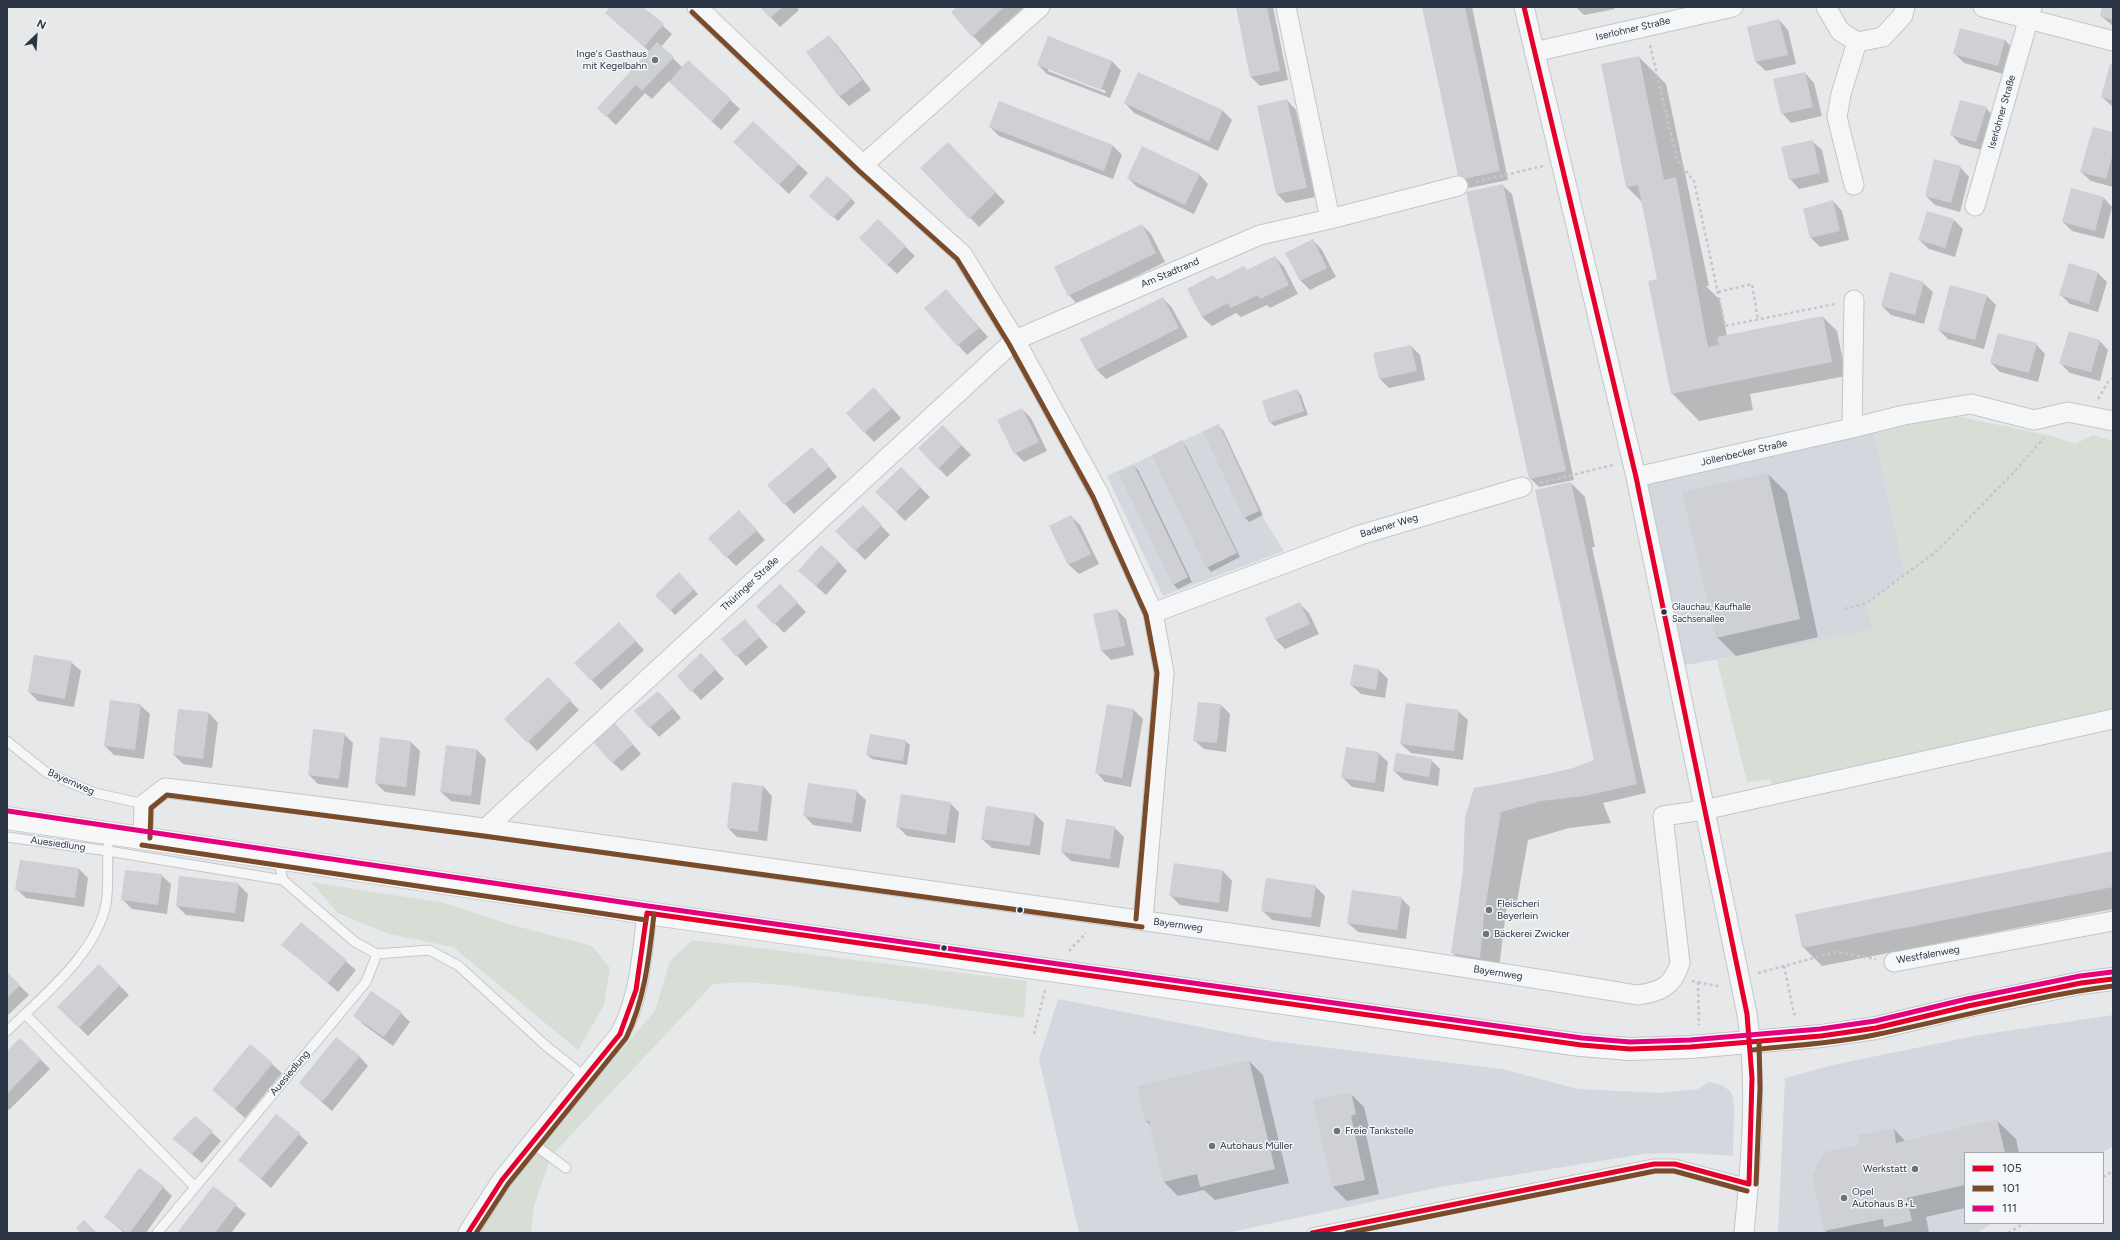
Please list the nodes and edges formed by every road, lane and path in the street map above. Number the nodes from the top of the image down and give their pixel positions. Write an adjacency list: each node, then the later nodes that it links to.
1 (697, 7): 15 (street)
2 (1040, 7): 15 (street)
3 (1286, 7): 19 (street)
4 (1524, 7): 13 (street)
5 (1733, 7): 10 (street, Iserlohner Straße)
6 (1826, 7): 12 (street)
7 (1905, 7): 12 (street)
8 (1983, 7): 9 (street)
9 (2030, 13): 11 (street); 18 (street, Iserlohner Straße)
10 (1645, 26): 13 (street, Iserlohner Straße); 20 (path)
11 (2113, 41)
12 (1857, 42): 16 (street)
13 (1534, 52): 14 (street)
14 (1561, 162): 17 (path); 27 (street)
15 (863, 165): 23 (street)
16 (1854, 185)
17 (1458, 186): 19 (street, Am Stadtrand)
18 (1975, 206)
19 (1330, 219): 23 (street, Am Stadtrand)
20 (1718, 292): 22 (path); 22 (path)
21 (1854, 300): 22 (path); 26 (street)
22 (1758, 319)
23 (1015, 340): 30 (street); 36 (street, Thüringer Straße)
24 (2068, 412): 25 (street); 26 (street, Jöllenbecker Straße); 29 (path)
25 (2113, 421)
26 (1852, 428): 27 (street, Jöllenbecker Straße)
27 (1634, 469): 28 (path); 34 (street)
28 (1522, 487): 30 (street, Badener Weg)
29 (1845, 609)
30 (1153, 614): 43 (street)
31 (2113, 719): 34 (street)
32 (7, 742): 33 (lane, Bayernweg)
33 (144, 804): 36 (street, Bayernweg); 38 (street)
34 (1704, 810): 48 (street); 49 (street)
35 (7, 818): 39 (main road)
36 (485, 828): 43 (street, Bayernweg)
37 (7, 837): 39 (lane, Auesiedlung)
38 (143, 838): 39 (main road); 40 (main road)
39 (109, 842): 41 (lane, Auesiedlung); 52 (lane)
40 (278, 857): 41 (lane); 42 (main road)
41 (283, 880): 45 (lane)
42 (647, 913): 56 (main road); 57 (street)
43 (1143, 920): 48 (street, Bayernweg)
44 (2113, 921): 46 (street, Westfalenweg)
45 (377, 954): 57 (lane); 63 (lane, Auesiedlung)
46 (1894, 962): 47 (path, Westfalenweg)
47 (1784, 966): 49 (path, Westfalenweg); 54 (path)
48 (1676, 978): 51 (path, Westfalenweg)
49 (1740, 978): 51 (path, Westfalenweg); 55 (street)
50 (2113, 979): 54 (main road)
51 (1698, 982): 56 (path)
52 (25, 1014): 53 (lane); 63 (lane)
53 (7, 1031)
54 (1812, 1037): 55 (main road)
55 (1752, 1043): 56 (main road); 62 (street)
56 (1700, 1046)
57 (585, 1077): 58 (street)
58 (532, 1143): 59 (lane); 66 (street)
59 (566, 1168)
60 (2113, 1171): 61 (path)
61 (2104, 1176)
62 (1748, 1184): 67 (lane); 68 (street)
63 (195, 1187): 65 (lane, Auesiedlung)
64 (2023, 1224): 69 (path)
65 (157, 1233)
66 (468, 1233)
67 (1312, 1233)
68 (1744, 1233)
69 (2008, 1233)

